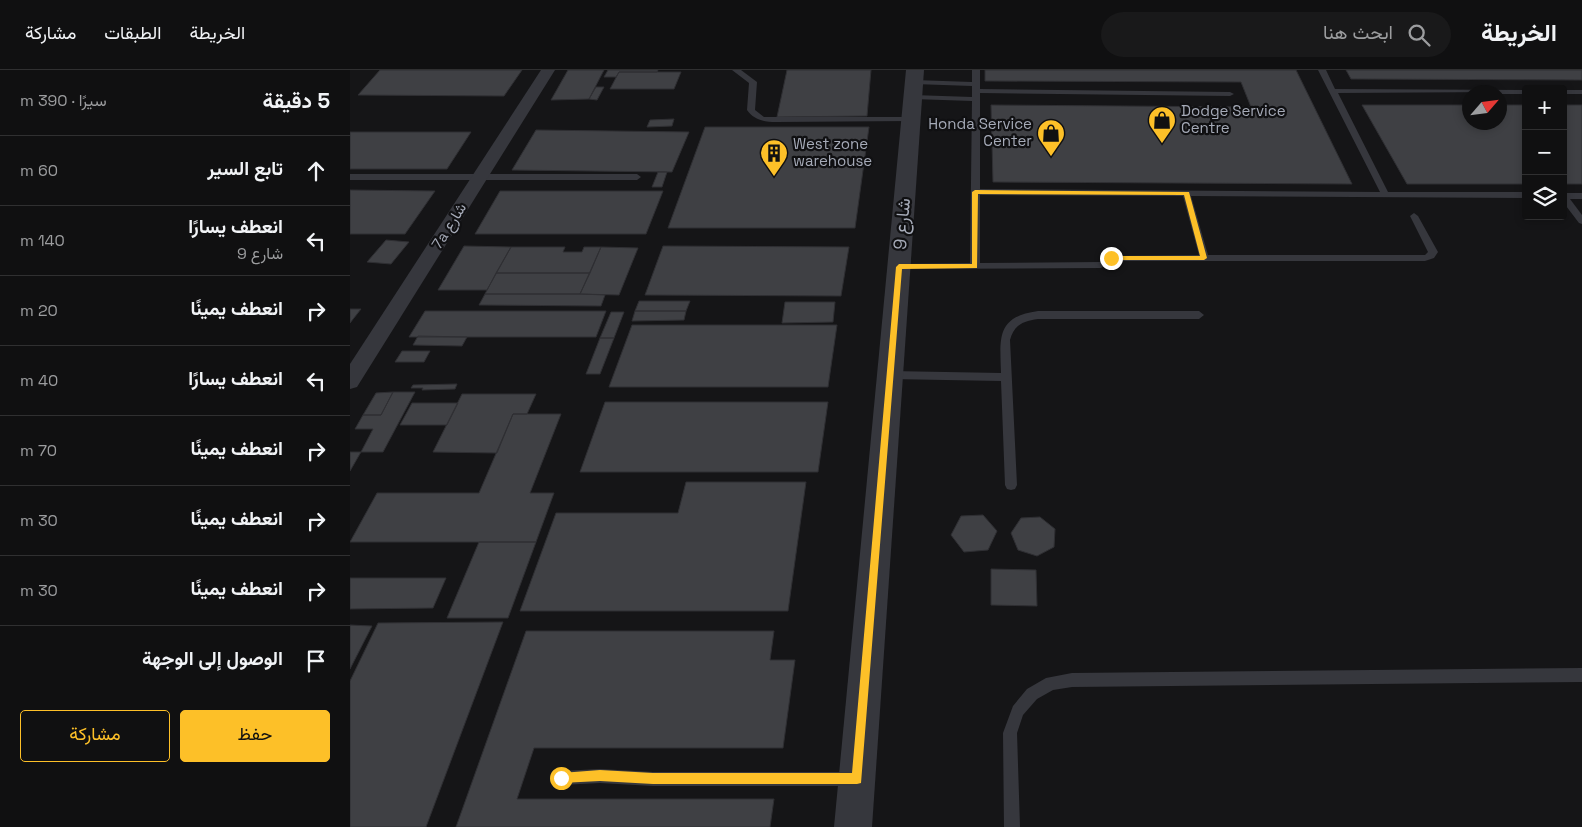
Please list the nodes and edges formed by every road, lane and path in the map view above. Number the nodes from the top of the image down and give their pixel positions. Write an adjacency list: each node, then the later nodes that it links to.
1 (548, 70): 13 (street, 7a شارع)
2 (736, 70): 7 (lane)
3 (976, 70): 5 (lane)
4 (1322, 70): 6 (lane)
5 (976, 91): 7 (lane); 7 (lane); 11 (lane); 15 (lane)
6 (1333, 91): 8 (lane); 17 (lane)
7 (913, 92): 28 (street, شارع 9)
8 (1522, 92)
9 (1567, 92): 10 (lane)
10 (1582, 92)
11 (1230, 94)
12 (350, 177): 13 (lane)
13 (480, 177): 14 (lane); 32 (street, 7a شارع)
14 (637, 177)
15 (975, 192): 16 (lane); 27 (lane)
16 (1186, 193): 17 (lane); 25 (lane)
17 (1386, 194): 18 (lane)
18 (1522, 195)
19 (1567, 196): 20 (lane)
20 (1582, 196)
21 (1567, 201): 23 (lane)
22 (1414, 216): 25 (lane)
23 (1582, 221)
24 (1111, 258): 25 (lane)
25 (1204, 258)
26 (1101, 265): 27 (lane)
27 (975, 266): 28 (lane)
28 (899, 267): 30 (street, شارع 9)
29 (1199, 315): 31 (lane)
30 (890, 375): 31 (lane); 36 (street, شارع 9)
31 (1006, 377): 33 (lane)
32 (350, 381)
33 (1010, 485)
34 (1582, 675): 38 (lane)
35 (561, 778): 36 (lane)
36 (857, 779): 37 (street, شارع 9)
37 (854, 827)
38 (1012, 827)

